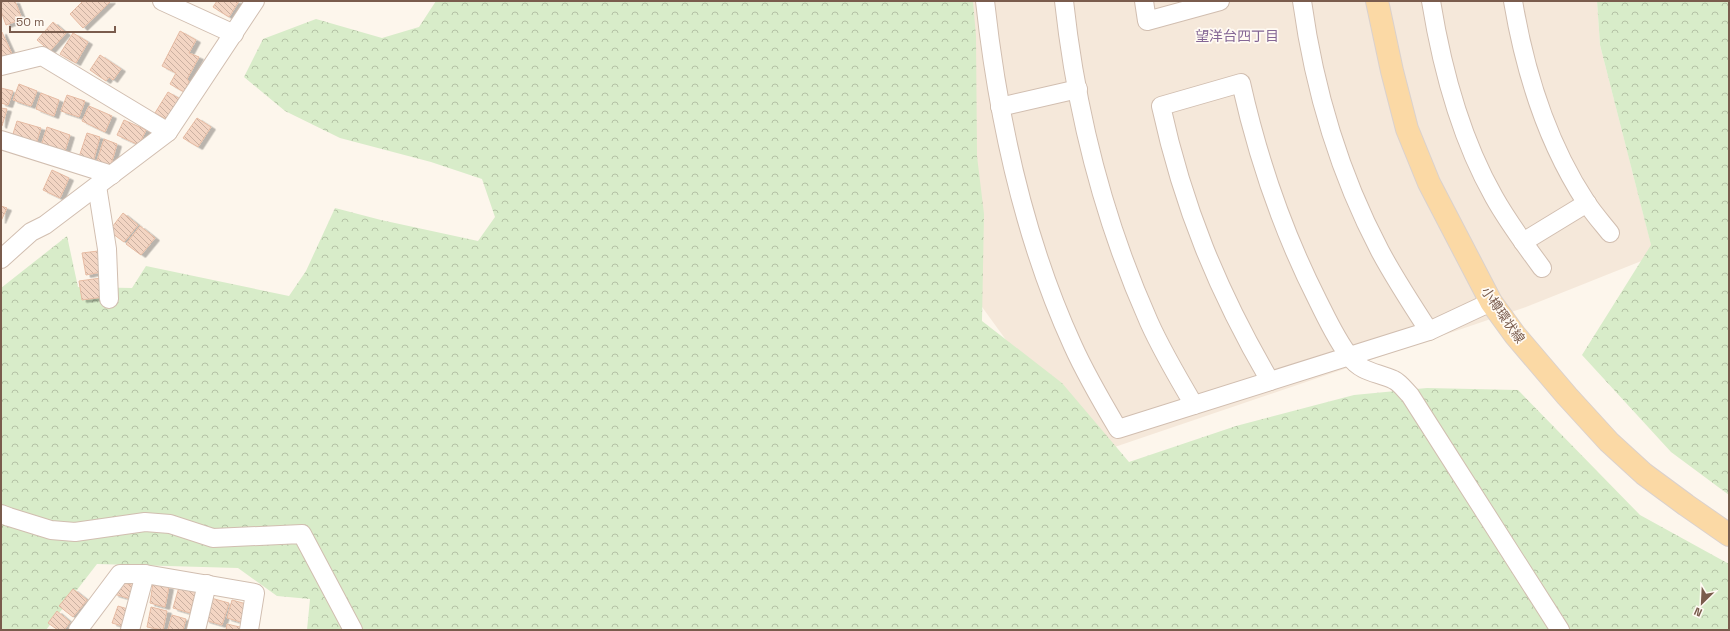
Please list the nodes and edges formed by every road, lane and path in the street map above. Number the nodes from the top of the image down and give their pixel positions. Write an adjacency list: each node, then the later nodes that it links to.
1 (162, 1): 11 (street)
2 (255, 1): 11 (street)
3 (985, 1): 14 (street)
4 (1064, 1): 13 (street)
5 (1144, 1): 6 (street)
6 (1220, 1)
7 (1302, 1): 26 (street)
8 (1377, 1): 25 (main road, 小樽環状線)
9 (1431, 1): 21 (street)
10 (1513, 1): 19 (street)
11 (234, 34): 15 (street)
12 (1, 66): 15 (street)
13 (1078, 89): 14 (street); 29 (street)
14 (1000, 107): 29 (street)
15 (168, 132): 17 (street)
16 (1, 140): 17 (street)
17 (112, 175): 18 (street)
18 (97, 186): 22 (street); 24 (street)
19 (1587, 204): 20 (street); 21 (street)
20 (1610, 233)
21 (1523, 242): 23 (street)
22 (1, 259)
23 (1542, 268)
24 (110, 299)
25 (1491, 302): 26 (street); 31 (main road, 小樽環状線)
26 (1429, 331): 27 (street)
27 (1349, 356): 28 (street); 28 (street); 39 (street)
28 (1270, 381): 29 (street)
29 (1194, 405)
30 (1, 514): 38 (street)
31 (1729, 535)
32 (144, 574): 33 (street); 34 (street); 35 (street)
33 (207, 584): 36 (street); 37 (street)
34 (78, 630)
35 (130, 630)
36 (196, 630)
37 (249, 630)
38 (353, 630)
39 (1560, 630)

